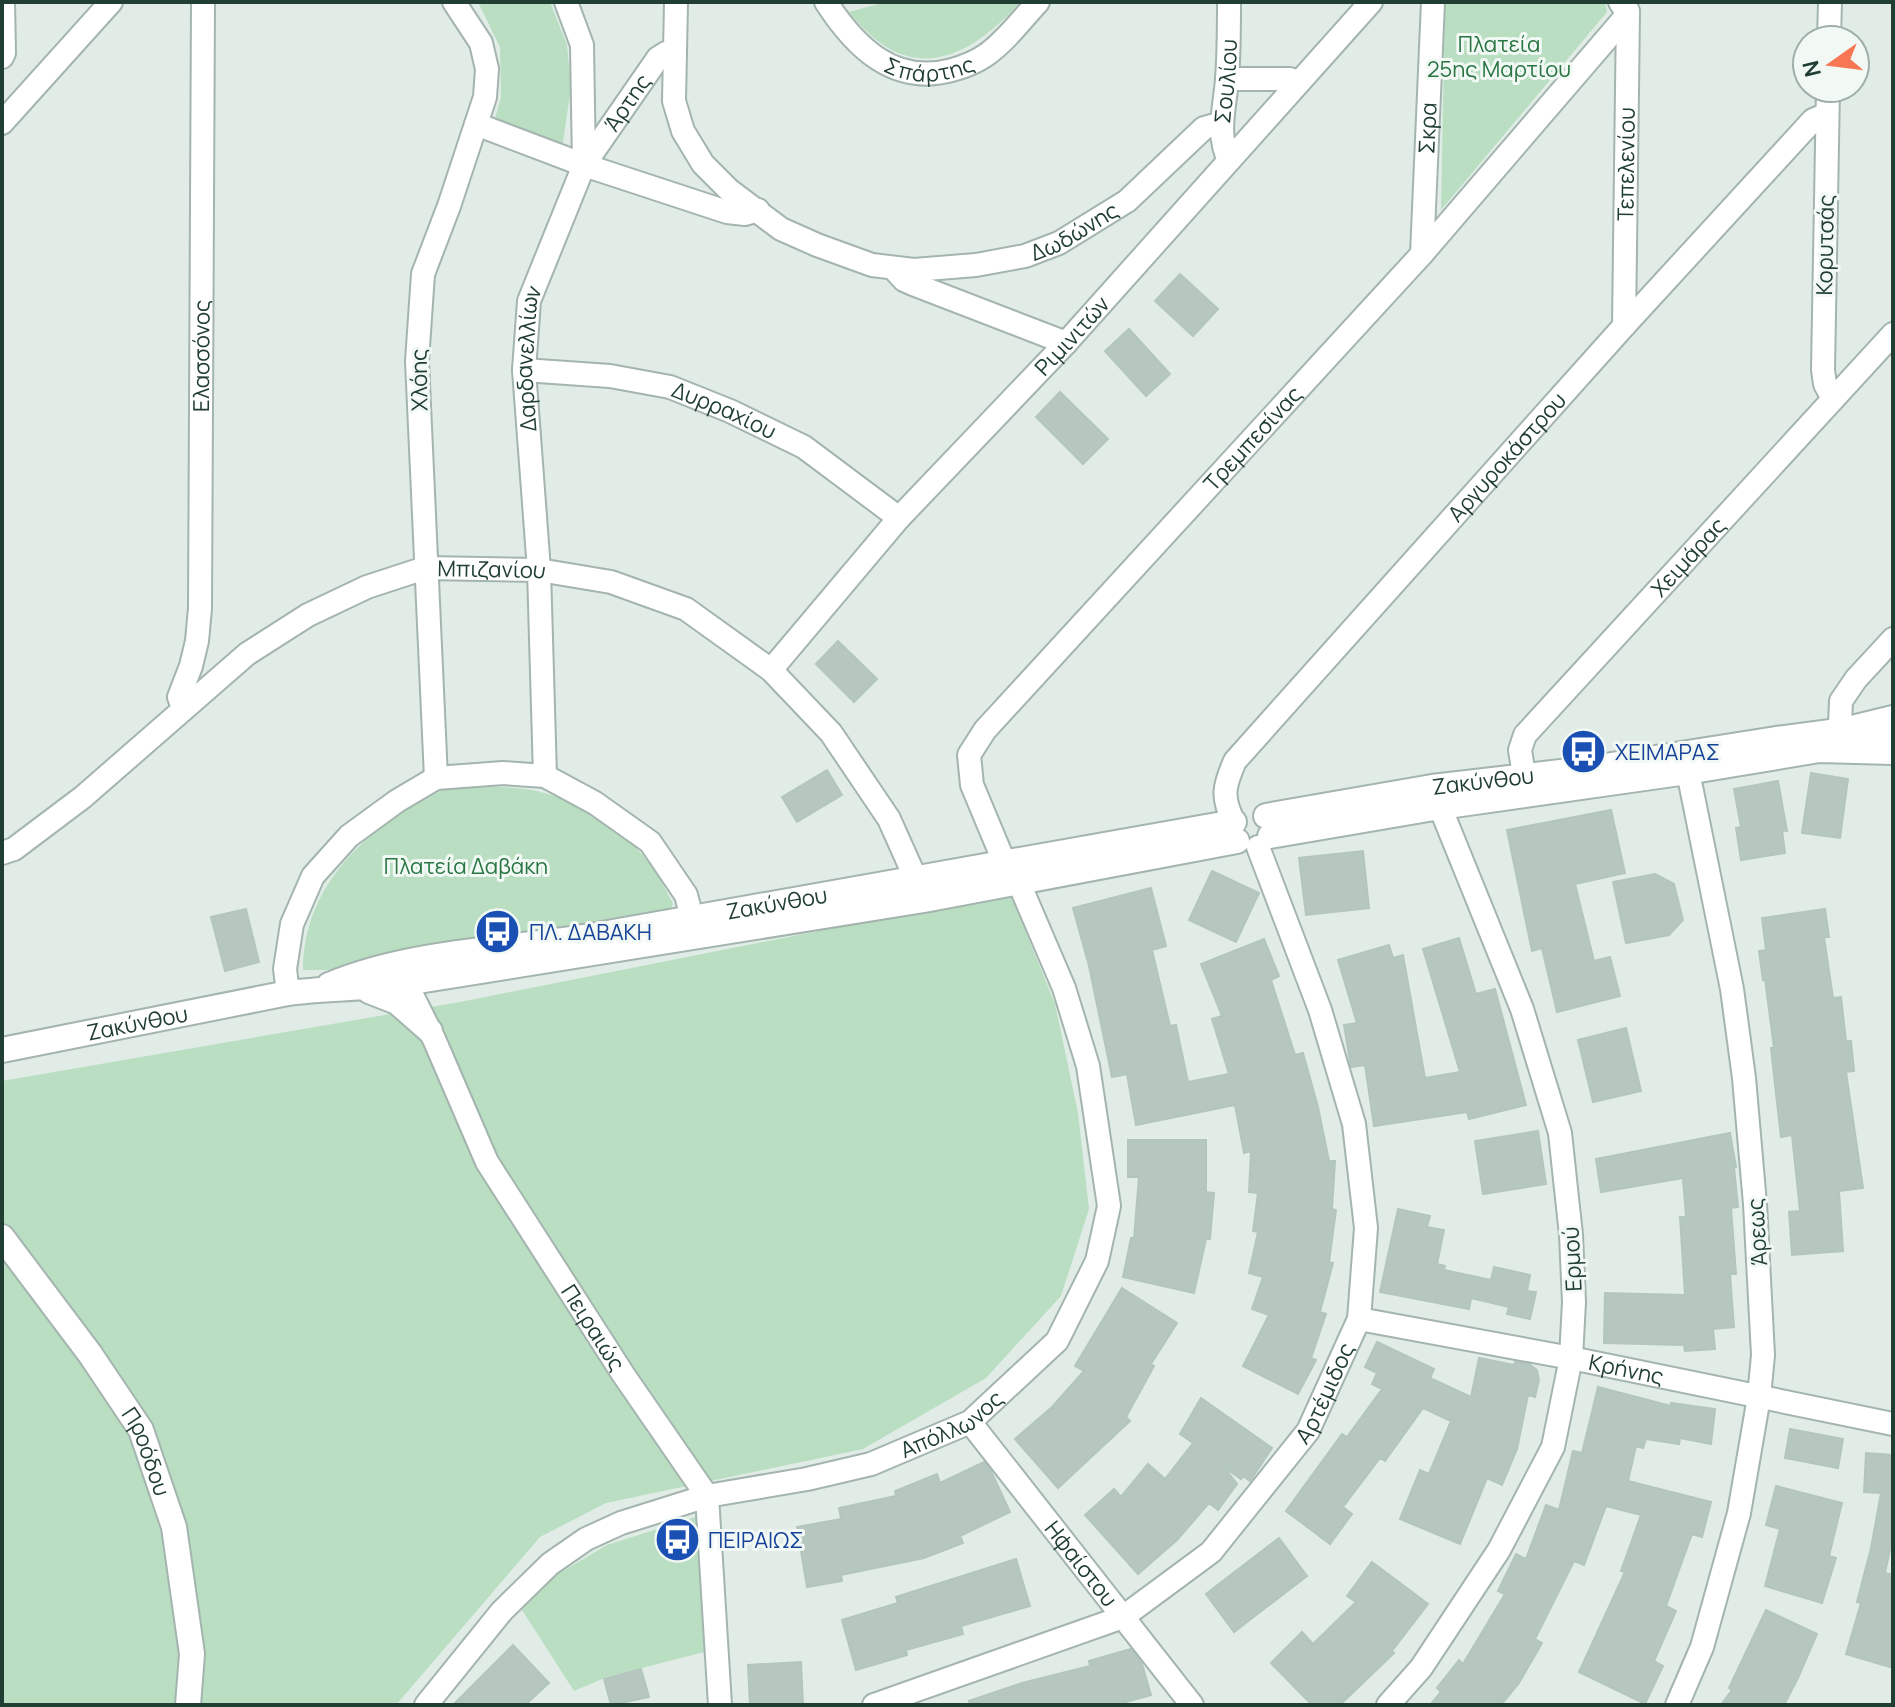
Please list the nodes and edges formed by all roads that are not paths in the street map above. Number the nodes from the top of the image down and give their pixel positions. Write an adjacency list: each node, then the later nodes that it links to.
1 (3, 2): 16 (street)
2 (111, 2): 21 (street)
3 (203, 2): 39 (street, Ελασσόνος)
4 (454, 2): 23 (street, Χλόης)
5 (566, 2): 25 (street, Δαρδανελλίων)
6 (676, 2): 15 (street)
7 (1038, 2): 12 (street, Σπάρτης)
8 (1229, 2): 17 (street, Σουλίου)
9 (1371, 2): 18 (street, Ριμινιτών)
10 (1433, 2): 27 (street, Σκρα)
11 (1830, 2): 14 (street)
12 (832, 3)
13 (1626, 6): 27 (street, Τρεμπεσίνας); 29 (street, Τεπελενίου)
14 (1829, 24)
15 (675, 52): 25 (street, Άρτης); 26 (street, Δωδώνης)
16 (2, 57)
17 (1227, 79): 18 (street); 22 (street, Σουλίου)
18 (1297, 83): 24 (street, Ριμινιτών)
19 (1827, 104): 20 (street, Κορυτσάς)
20 (1827, 114): 29 (street, Αργυροκάστρου); 33 (street, Κορυτσάς)
21 (2, 123)
22 (1222, 123): 24 (street, Σουλίου); 28 (street, Δωδώνης)
23 (476, 124): 25 (street); 35 (street, Χλόης)
24 (1229, 160): 31 (street, Ριμινιτών)
25 (584, 165): 26 (street); 32 (street, Δαρδανελλίων)
26 (758, 210): 28 (street, Δωδώνης)
27 (1422, 254): 51 (street, Τρεμπεσίνας)
28 (894, 269): 31 (street, Δωδώνης)
29 (1624, 326): 49 (street, Αργυροκάστρου)
30 (1893, 334): 33 (street, Χειμάρας)
31 (1066, 343): 34 (street, Ριμινιτών)
32 (524, 370): 34 (street, Δυρραχίου); 36 (street, Δαρδανελλίων)
33 (1833, 399): 47 (street, Χειμάρας)
34 (899, 518): 38 (street, Ριμινιτών)
35 (425, 568): 36 (street, Μπιζανίου); 39 (street, Μπιζανίου); 46 (street, Χλόης)
36 (539, 570): 38 (street, Μπιζανίου); 45 (street, Δαρδανελλίων)
37 (1893, 639): 42 (street)
38 (771, 670): 52 (street, Μπιζανίου)
39 (183, 708): 50 (street, Μπιζανίου)
40 (1893, 717): 42 (street)
41 (1893, 734): 42 (street, Ζακύνθου)
42 (1838, 740): 43 (street, Ζακύνθου); 44 (street, Ζακύνθου)
43 (1893, 752)
44 (1685, 762): 47 (street, Ζακύνθου); 64 (street, Άρεως)
45 (545, 776): 46 (street); 53 (street)
46 (436, 778): 58 (street)
47 (1526, 785): 48 (street, Ζακύνθου)
48 (1436, 797): 49 (street, Ζακύνθου); 63 (street, Ερμού)
49 (1253, 832): 51 (street, Ζακύνθου); 62 (street, Αρτέμιδος)
50 (2, 853)
51 (1012, 874): 52 (street, Ζακύνθου); 65 (street, Απόλλωνος)
52 (921, 889): 53 (street, Ζακύνθου); 55 (street, Ζακύνθου)
53 (692, 918): 54 (street, Ζακύνθου)
54 (403, 973): 55 (street, Ζακύνθου); 56 (street, Ζακύνθου); 57 (street, Ζακύνθου); 59 (street, Πειραιώς)
55 (443, 976): 59 (street)
56 (320, 989): 57 (street, Ζακύνθου); 58 (street, Ζακύνθου)
57 (363, 989): 59 (street)
58 (288, 993): 60 (street, Ζακύνθου)
59 (426, 1024): 67 (street, Πειραιώς)
60 (2, 1050)
61 (2, 1237): 69 (street, Προόδου)
62 (1359, 1319): 63 (street, Κρήνης); 68 (street, Αρτέμιδος)
63 (1571, 1358): 64 (street, Κρήνης); 74 (street, Ερμού)
64 (1759, 1397): 66 (street, Κρήνης); 75 (street, Άρεως)
65 (970, 1422): 67 (street, Απόλλωνος); 68 (street, Ηφαίστου)
66 (1893, 1424)
67 (707, 1496): 70 (street, Απόλλωνος); 71 (street)
68 (1123, 1617): 72 (street, Αρτέμιδος); 73 (street, Ηφαίστου)
69 (188, 1705)
70 (426, 1705)
71 (720, 1705)
72 (874, 1705)
73 (1192, 1705)
74 (1388, 1705)
75 (1677, 1705)

